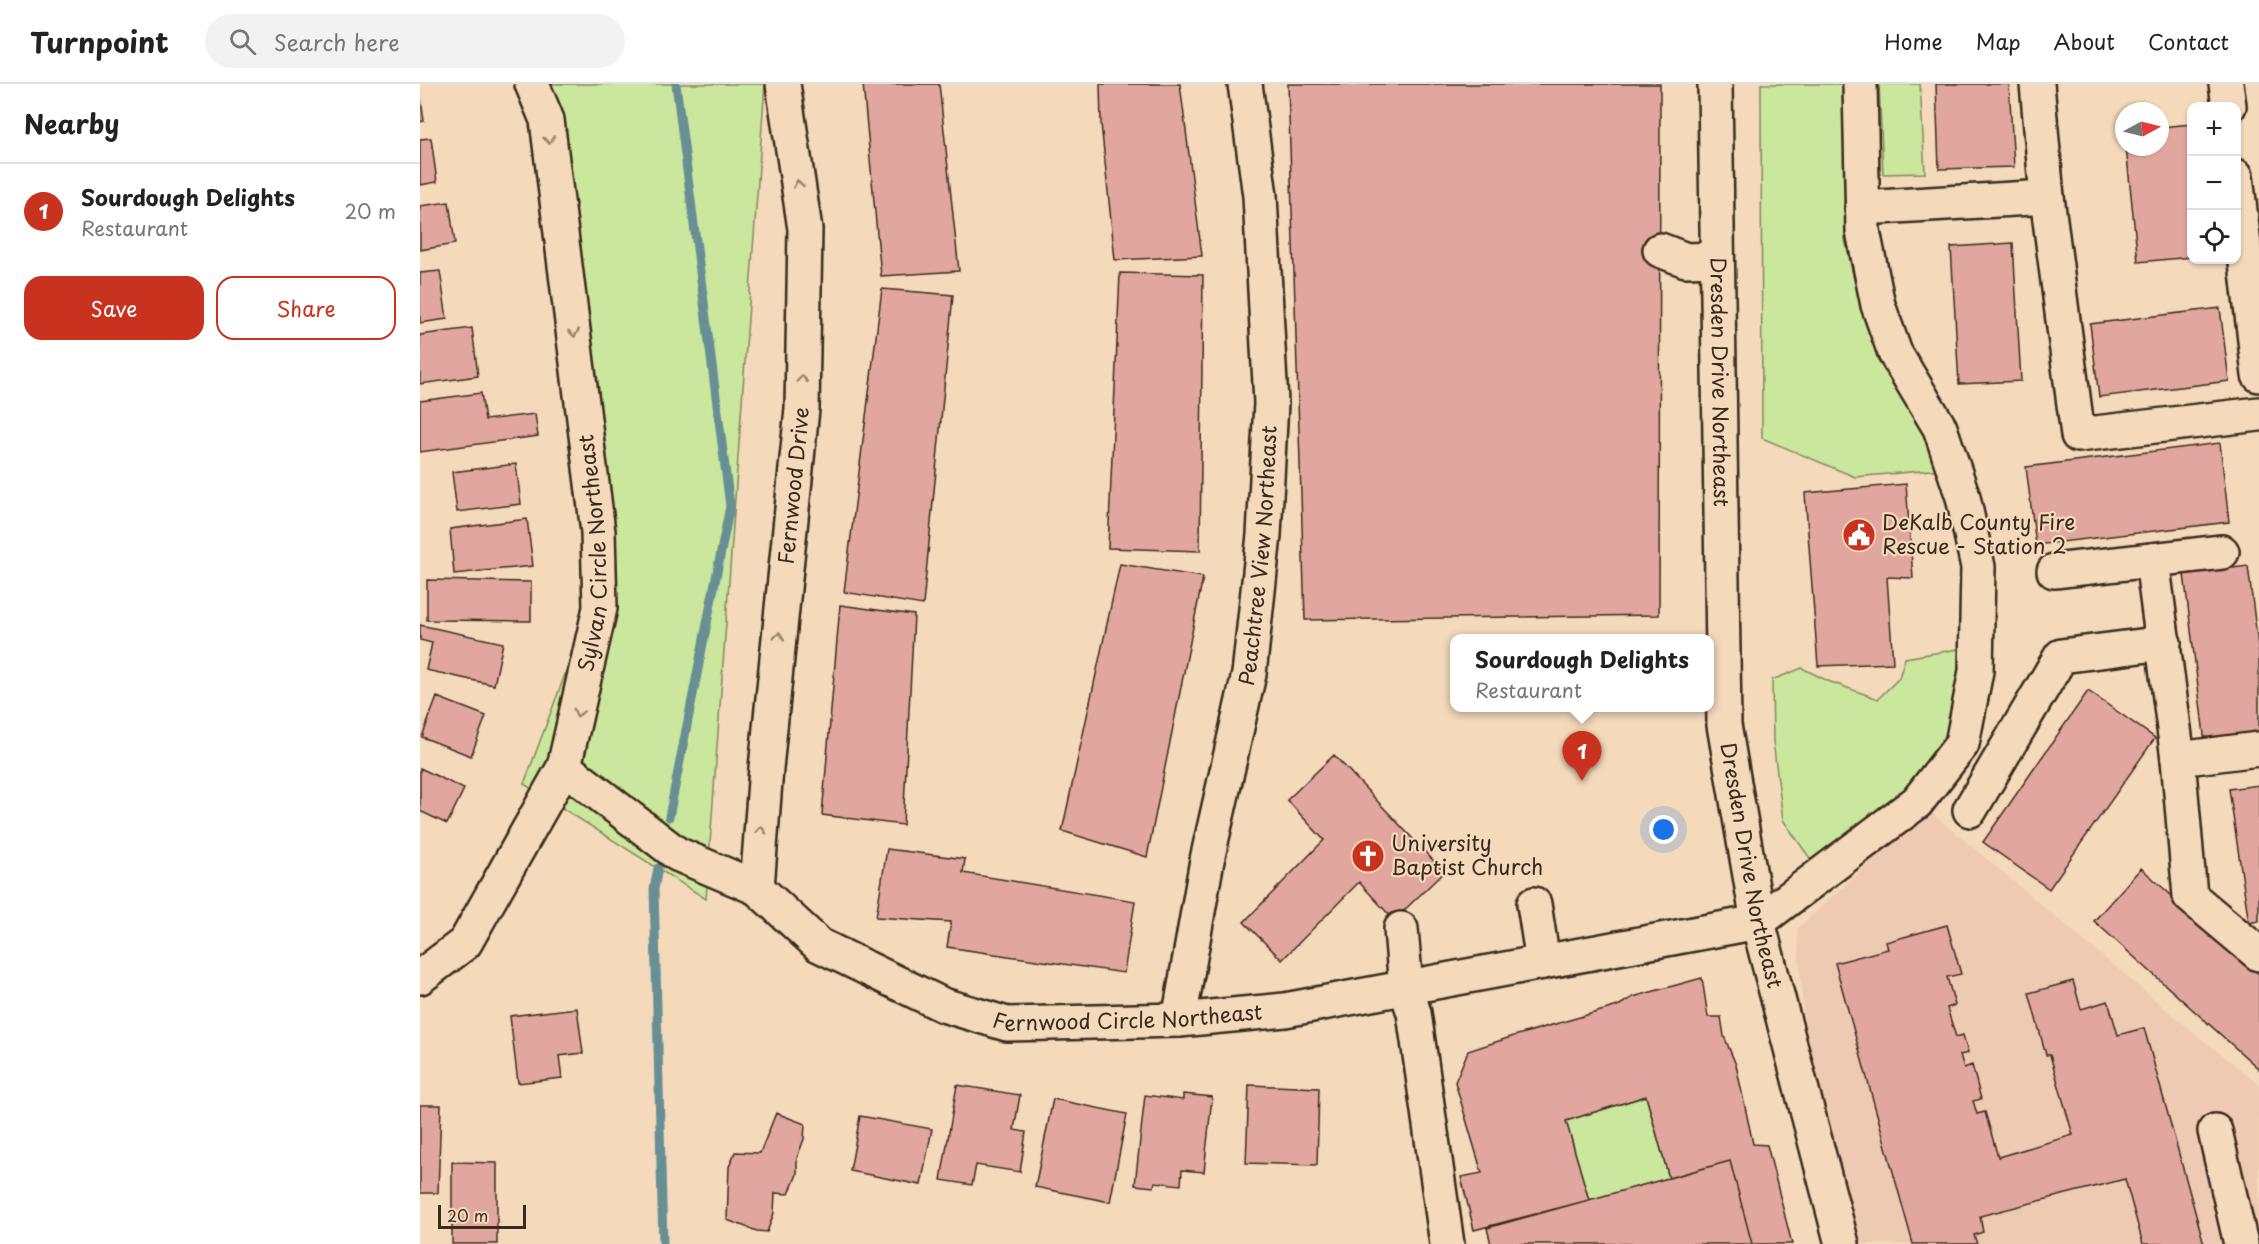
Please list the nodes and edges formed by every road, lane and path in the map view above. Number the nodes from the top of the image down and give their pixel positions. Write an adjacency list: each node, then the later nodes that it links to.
1 (532, 84): 22 (street, Sylvan Circle Northeast, one-way to 22)
2 (783, 84): 24 (street, Fernwood Drive, one-way to 2)
3 (1245, 84): 32 (street, Peachtree View Northeast)
4 (1716, 84): 13 (street, Dresden Drive Northeast)
5 (1860, 84): 10 (street)
6 (2037, 84): 9 (street)
7 (2226, 84): 8 (street)
8 (2228, 102)
9 (2047, 196): 10 (street); 15 (street)
10 (1862, 208): 26 (street)
11 (2240, 210): 14 (street)
12 (1660, 250): 13 (street)
13 (1716, 259): 26 (street, Dresden Drive Northeast)
14 (2259, 375)
15 (2259, 414)
16 (2222, 552): 17 (street)
17 (2152, 561): 18 (street); 19 (street)
18 (2054, 571)
19 (2164, 643): 21 (street); 23 (street)
20 (2259, 749): 21 (street)
21 (2178, 759): 28 (street)
22 (564, 767): 24 (street, Fernwood Circle Northeast); 30 (street, Sylvan Circle Northeast)
23 (1970, 810)
24 (757, 888): 32 (street, Fernwood Circle Northeast)
25 (1534, 904): 29 (street)
26 (1758, 922): 29 (street, Fernwood Circle Northeast); 35 (street, Dresden Drive Northeast)
27 (1401, 929): 31 (street)
28 (2259, 954)
29 (1543, 962): 31 (street, Fernwood Circle Northeast)
30 (420, 977)
31 (1406, 988): 32 (street, Fernwood Circle Northeast); 34 (street)
32 (1179, 1020)
33 (2215, 1131): 36 (street)
34 (1447, 1244)
35 (1842, 1244)
36 (2241, 1244)

